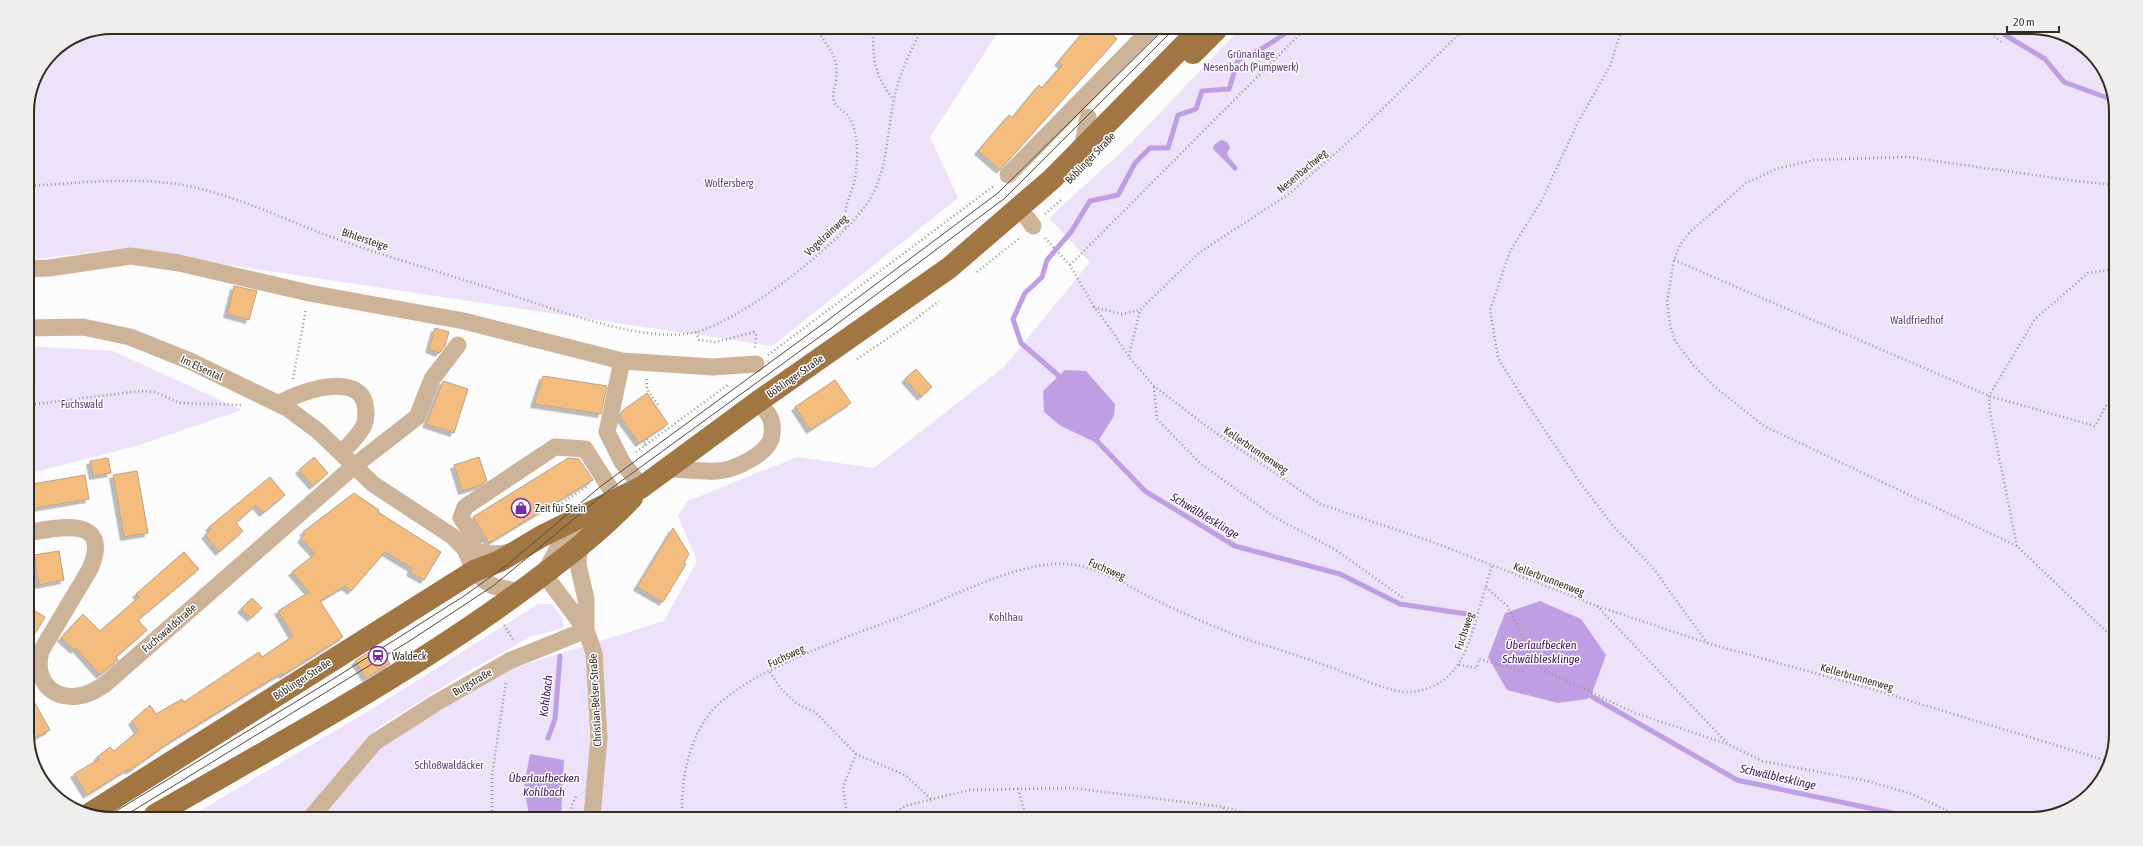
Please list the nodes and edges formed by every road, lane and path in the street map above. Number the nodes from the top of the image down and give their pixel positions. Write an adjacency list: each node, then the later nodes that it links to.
1 (820, 34): 20 (path)
2 (873, 34): 12 (path)
3 (920, 34): 12 (path, Vogelrainweg)
4 (1145, 34): 13 (street)
5 (1195, 34): 14 (main road, Böblinger Straße)
6 (1212, 34): 24 (main road, Böblinger Straße)
7 (1300, 34): 23 (path)
8 (1459, 34): 29 (path, Nesenbachweg)
9 (1619, 34): 68 (path)
10 (1992, 34): 11 (path)
11 (2001, 42)
12 (894, 100): 20 (path, Vogelrainweg)
13 (1076, 105): 15 (street); 17 (street)
14 (1119, 110): 15 (street); 16 (main road, Böblinger Straße)
15 (1088, 117): 16 (street)
16 (1082, 149): 24 (main road, Böblinger Straße)
17 (1008, 175): 37 (path)
18 (2109, 184): 22 (path)
19 (34, 186): 31 (path, Bihlersteige)
20 (846, 230): 31 (path, Vogelrainweg)
21 (1046, 239): 23 (path, Kellerbrunnenweg)
22 (1674, 260): 39 (path); 56 (path)
23 (1070, 265): 28 (path, Kellerbrunnenweg)
24 (949, 268): 41 (main road, Böblinger Straße)
25 (34, 269): 27 (street)
26 (2109, 270): 39 (path)
27 (309, 293): 35 (street); 40 (path)
28 (1094, 307): 29 (path); 34 (path, Kellerbrunnenweg)
29 (1140, 310): 34 (path)
30 (34, 328): 40 (street, Im Elsental)
31 (696, 332): 32 (path)
32 (754, 332)
33 (458, 345): 49 (street)
34 (1129, 357): 38 (path, Kellerbrunnenweg)
35 (622, 361): 36 (street); 51 (street)
36 (648, 362): 37 (street); 45 (path)
37 (756, 364)
38 (1154, 386): 59 (path, Kellerbrunnenweg); 63 (path)
39 (1989, 396): 43 (path); 56 (path)
40 (284, 400): 48 (street, Im Elsental); 48 (street)
41 (756, 403): 50 (main road, Böblinger Straße); 50 (street)
42 (34, 404): 44 (path)
43 (2109, 404)
44 (243, 405)
45 (656, 407)
46 (648, 440): 47 (path)
47 (645, 445)
48 (341, 453): 49 (street, Im Elsental)
49 (354, 466): 54 (street, Fuchswaldstraße); 57 (street)
50 (667, 469): 51 (main road, Böblinger Straße)
51 (642, 487): 52 (main road, Böblinger Straße); 55 (main road, Böblinger Straße)
52 (617, 499): 53 (main road, Böblinger Straße); 57 (street)
53 (595, 510): 58 (main road, Böblinger Straße); 60 (street, Böblinger Straße)
54 (34, 531)
55 (579, 546): 60 (main road, Böblinger Straße); 66 (street)
56 (2017, 546): 67 (path)
57 (465, 549): 58 (street)
58 (480, 562): 62 (street); 79 (main road, Böblinger Straße)
59 (1492, 566): 61 (path, Fuchsweg); 64 (path, Kellerbrunnenweg)
60 (544, 574): 62 (main road, Böblinger Straße); 66 (street, Christian-Belser-Straße)
61 (1486, 587): 70 (path, Fuchsweg); 73 (path)
62 (520, 592): 80 (main road, Böblinger Straße)
63 (1404, 598)
64 (1597, 606): 68 (path, Kellerbrunnenweg); 73 (path)
65 (502, 621): 69 (path)
66 (586, 630): 69 (street, Burgstraße); 83 (street, Christian-Belser-Straße)
67 (2109, 634)
68 (1707, 643): 75 (path, Kellerbrunnenweg)
69 (516, 658): 81 (street, Burgstraße); 82 (path)
70 (1459, 665): 71 (path, Fuchsweg); 72 (path)
71 (770, 672): 74 (path); 84 (path, Fuchsweg)
72 (1523, 672)
73 (1728, 744): 90 (path)
74 (856, 754): 77 (path); 85 (path)
75 (2105, 760)
76 (1018, 789): 77 (path); 78 (path); 87 (path)
77 (931, 799): 86 (path)
78 (1223, 807): 88 (path); 89 (path)
79 (94, 810)
80 (160, 812)
81 (316, 812)
82 (492, 812)
83 (592, 812)
84 (682, 812)
85 (846, 812)
86 (896, 812)
87 (1025, 812)
88 (1228, 812)
89 (1244, 812)
90 (1950, 812)

